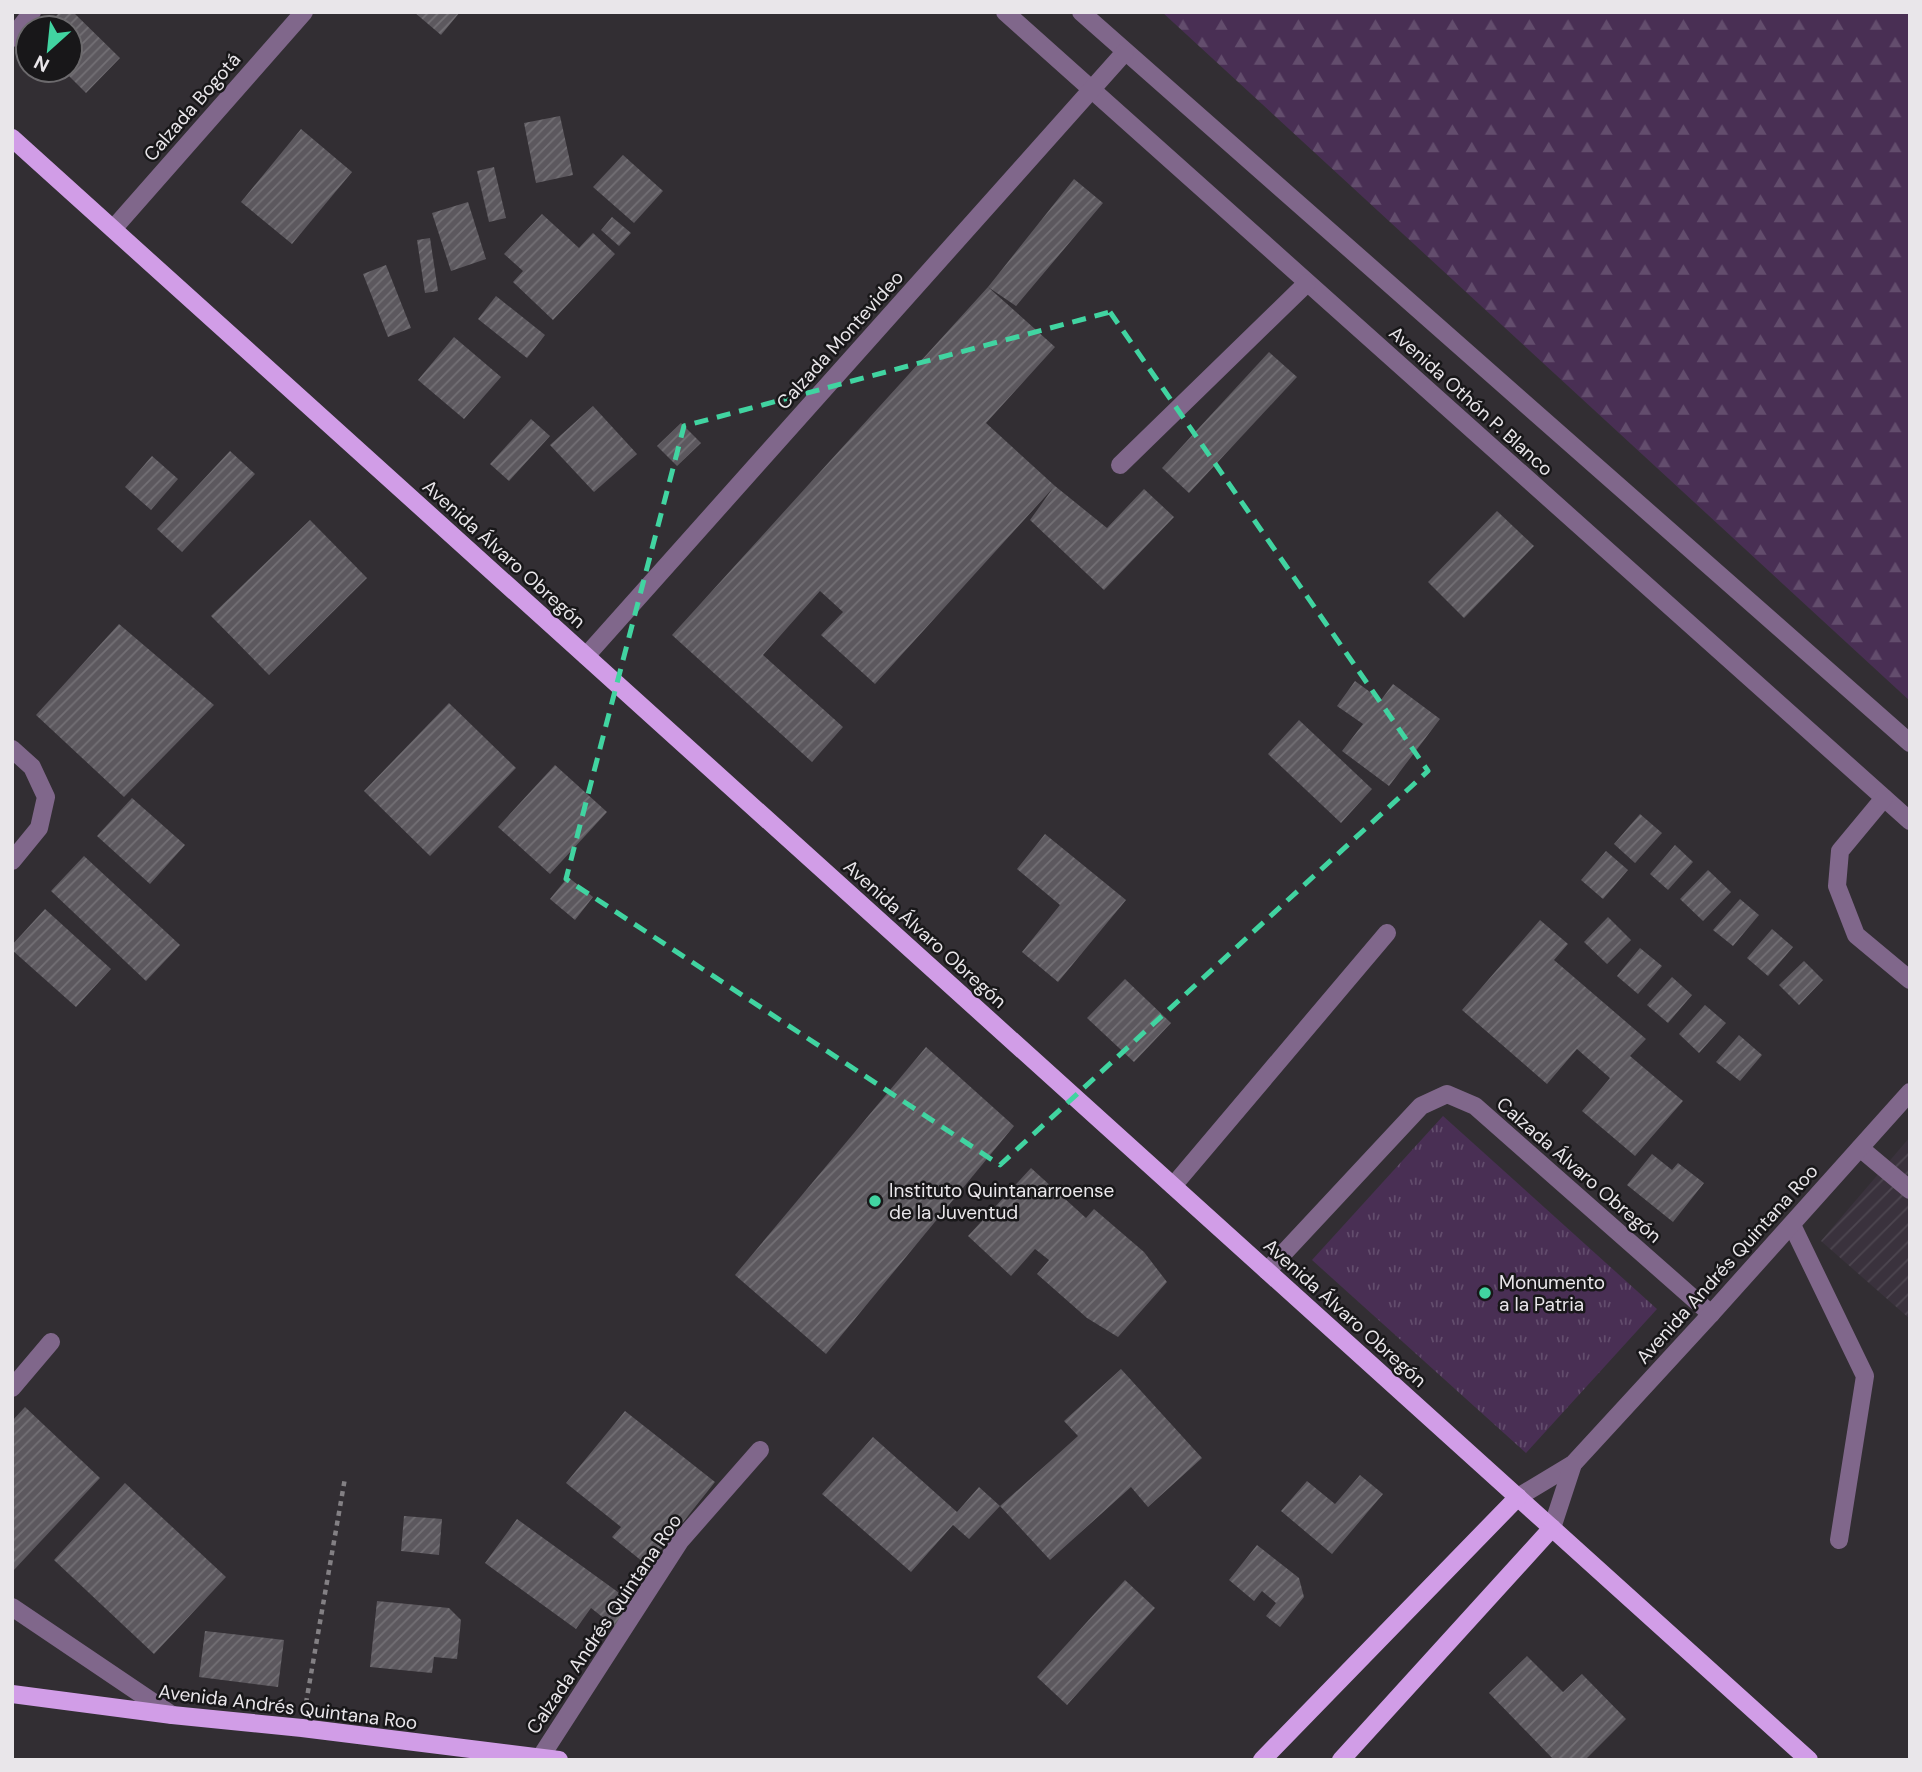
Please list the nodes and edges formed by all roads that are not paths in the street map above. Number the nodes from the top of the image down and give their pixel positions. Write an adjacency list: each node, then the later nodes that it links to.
1 (32, 12): 5 (street)
2 (304, 12): 9 (street, Calzada Bogotá)
3 (1005, 12): 7 (street, Avenida Othón P. Blanco)
4 (1081, 12): 6 (street, Avenida Othón P. Blanco)
5 (12, 38)
6 (1125, 52): 7 (street, Calzada Montevideo); 13 (street, Avenida Othón P. Blanco)
7 (1092, 91): 10 (street, Avenida Othón P. Blanco); 12 (street, Calzada Montevideo)
8 (12, 138): 9 (main road, Avenida Álvaro Obregón)
9 (113, 229): 12 (main road, Avenida Álvaro Obregón)
10 (1307, 283): 11 (street); 15 (street, Avenida Othón P. Blanco)
11 (1120, 466)
12 (586, 656): 22 (main road, Avenida Álvaro Obregón)
13 (1910, 743)
14 (12, 749): 17 (street)
15 (1884, 798): 16 (street, Avenida Othón P. Blanco); 19 (street)
16 (1910, 821)
17 (12, 861)
18 (1387, 933): 22 (street)
19 (1910, 980)
20 (1910, 1092): 21 (street, Avenida Andrés Quintana Roo)
21 (1860, 1148): 23 (street); 24 (street, Avenida Andrés Quintana Roo)
22 (1173, 1186): 25 (main road, Avenida Álvaro Obregón)
23 (1910, 1191)
24 (1792, 1225): 26 (street, Avenida Andrés Quintana Roo); 33 (street)
25 (1267, 1271): 26 (street, Calzada Álvaro Obregón); 31 (main road, Avenida Álvaro Obregón)
26 (1711, 1314): 30 (street, Avenida Andrés Quintana Roo)
27 (51, 1342): 28 (street)
28 (12, 1388)
29 (760, 1450): 37 (street, Calzada Andrés Quintana Roo)
30 (1573, 1464): 31 (street, Avenida Andrés Quintana Roo); 32 (street, Avenida Andrés Quintana Roo)
31 (1518, 1497): 32 (main road, Avenida Álvaro Obregón); 39 (main road, Avenida Andrés Quintana Roo)
32 (1552, 1528): 40 (main road, Avenida Andrés Quintana Roo); 41 (main road, Avenida Álvaro Obregón)
33 (1839, 1540)
34 (12, 1607): 36 (street)
35 (12, 1694): 36 (main road, Avenida Andrés Quintana Roo)
36 (172, 1715): 37 (main road, Avenida Andrés Quintana Roo)
37 (540, 1758): 38 (main road, Avenida Andrés Quintana Roo)
38 (559, 1760)
39 (1262, 1760)
40 (1341, 1760)
41 (1809, 1760)

